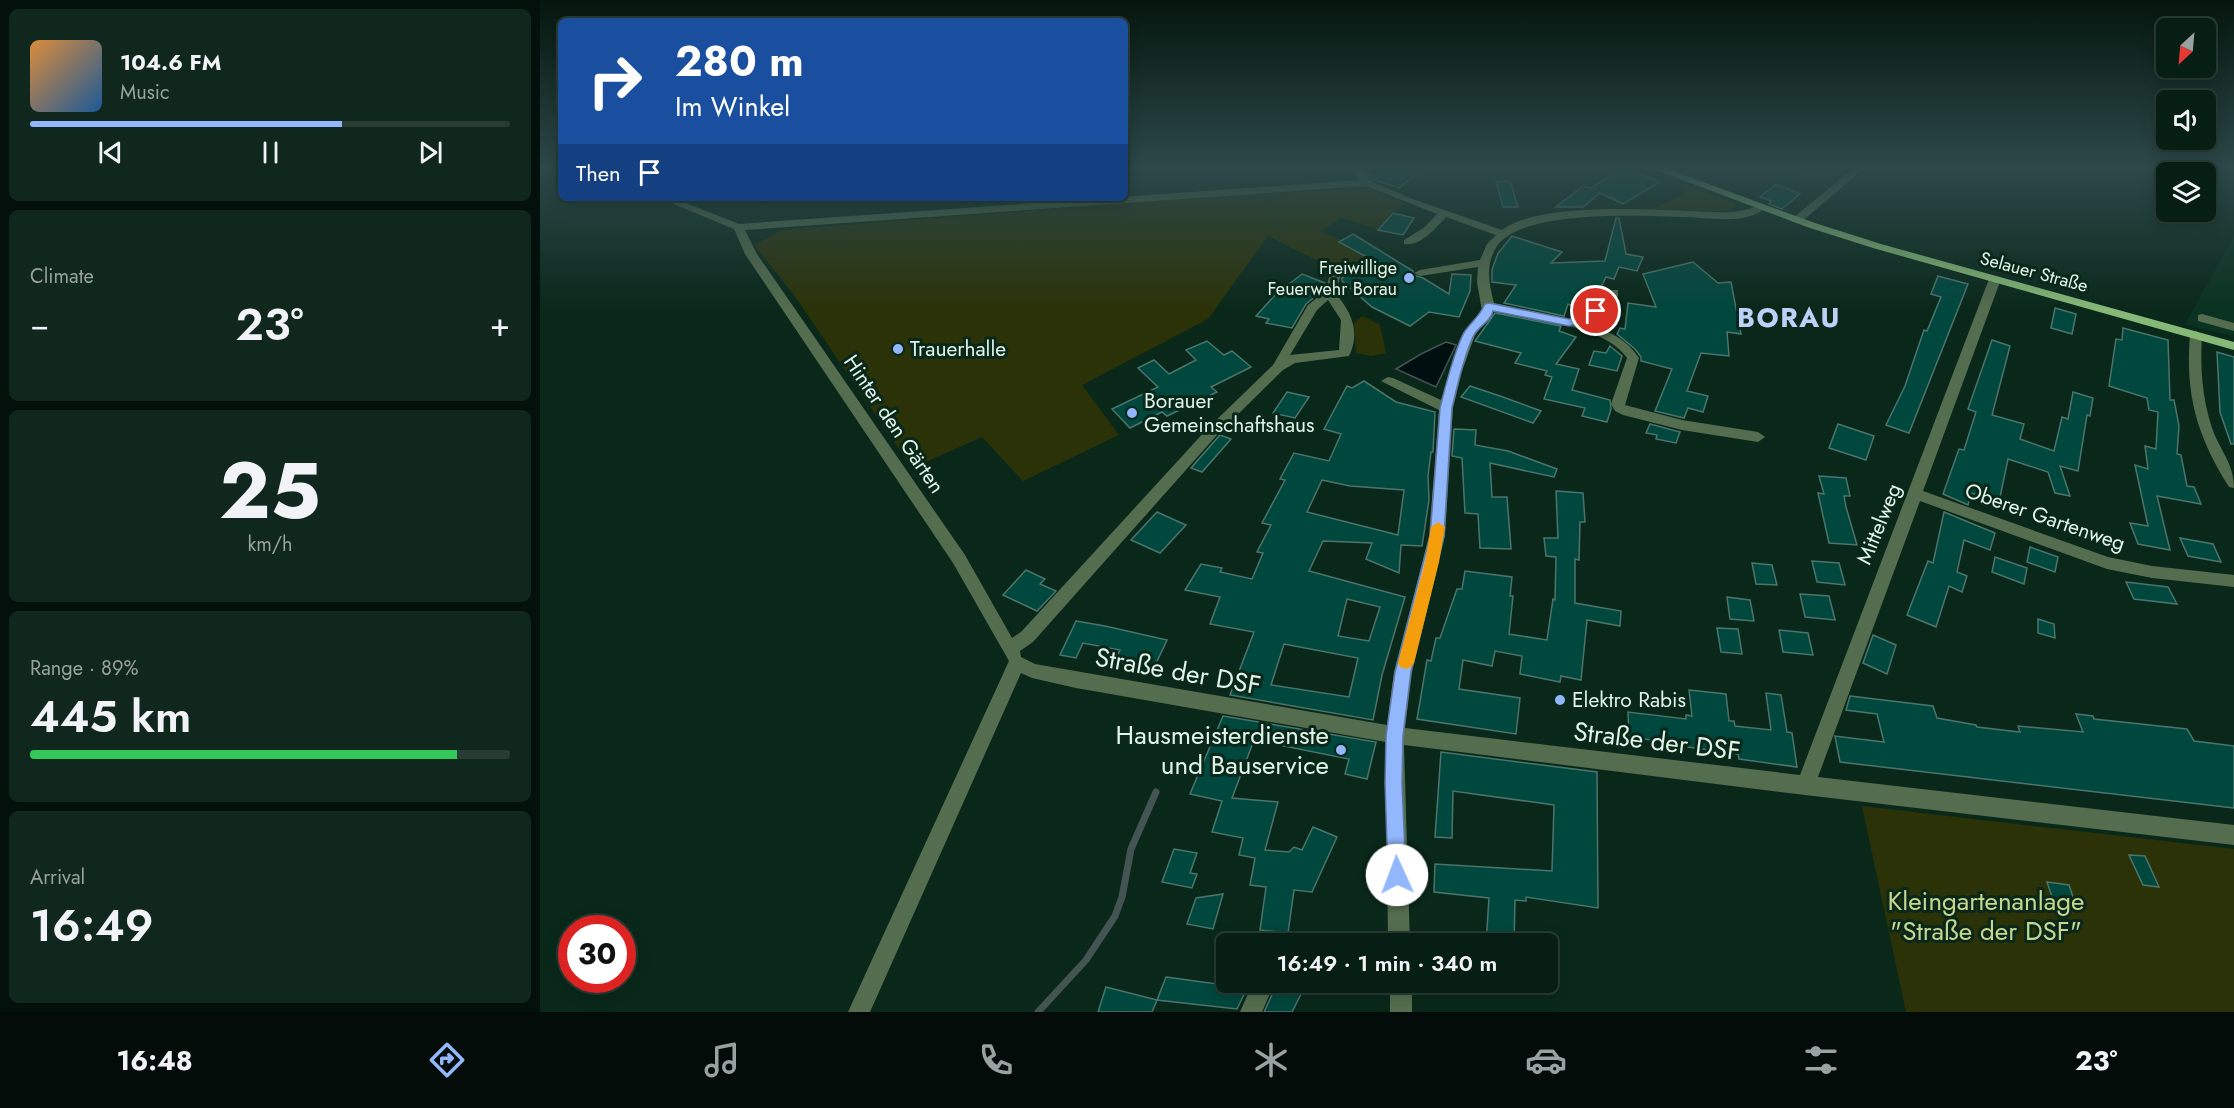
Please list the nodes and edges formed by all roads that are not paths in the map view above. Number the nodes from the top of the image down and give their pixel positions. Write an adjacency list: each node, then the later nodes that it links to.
1 (708, 215): 9 (street)
2 (906, 215): 9 (street)
3 (1442, 215): 11 (street)
4 (1450, 215): 10 (street)
5 (1578, 215): 10 (street)
6 (1784, 215): 8 (main road, Selauer Straße)
7 (1803, 215): 8 (street)
8 (1797, 220): 15 (main road, Selauer Straße)
9 (738, 227): 31 (street, Hinter den Gärten)
10 (1503, 234): 12 (street)
11 (1408, 242)
12 (1486, 262): 14 (street); 18 (street)
13 (1336, 272): 16 (street)
14 (1420, 273)
15 (1995, 279): 22 (main road, Selauer Straße); 29 (street, Mittelweg)
16 (1329, 293): 24 (street); 24 (street)
17 (1614, 293): 20 (street)
18 (1489, 306): 20 (street); 26 (street)
19 (2202, 318): 21 (street)
20 (1569, 323): 27 (street)
21 (2234, 327)
22 (2196, 335): 23 (main road, Selauer Straße); 28 (street)
23 (2234, 346)
24 (1278, 367): 31 (street)
25 (1388, 381): 26 (street)
26 (1446, 408): 32 (street)
27 (1758, 436)
28 (2234, 483)
29 (1915, 494): 30 (street, Oberer Gartenweg); 33 (street, Mittelweg)
30 (2234, 580)
31 (1014, 656): 32 (street, Straße der DSF); 38 (street)
32 (1395, 736): 33 (street, Straße der DSF); 35 (street)
33 (1805, 786): 34 (street, Straße der DSF)
34 (2234, 836)
35 (1400, 933)
36 (1259, 993): 39 (street)
37 (1396, 993): 40 (street)
38 (859, 1012)
39 (1251, 1012)
40 (1401, 1012)

